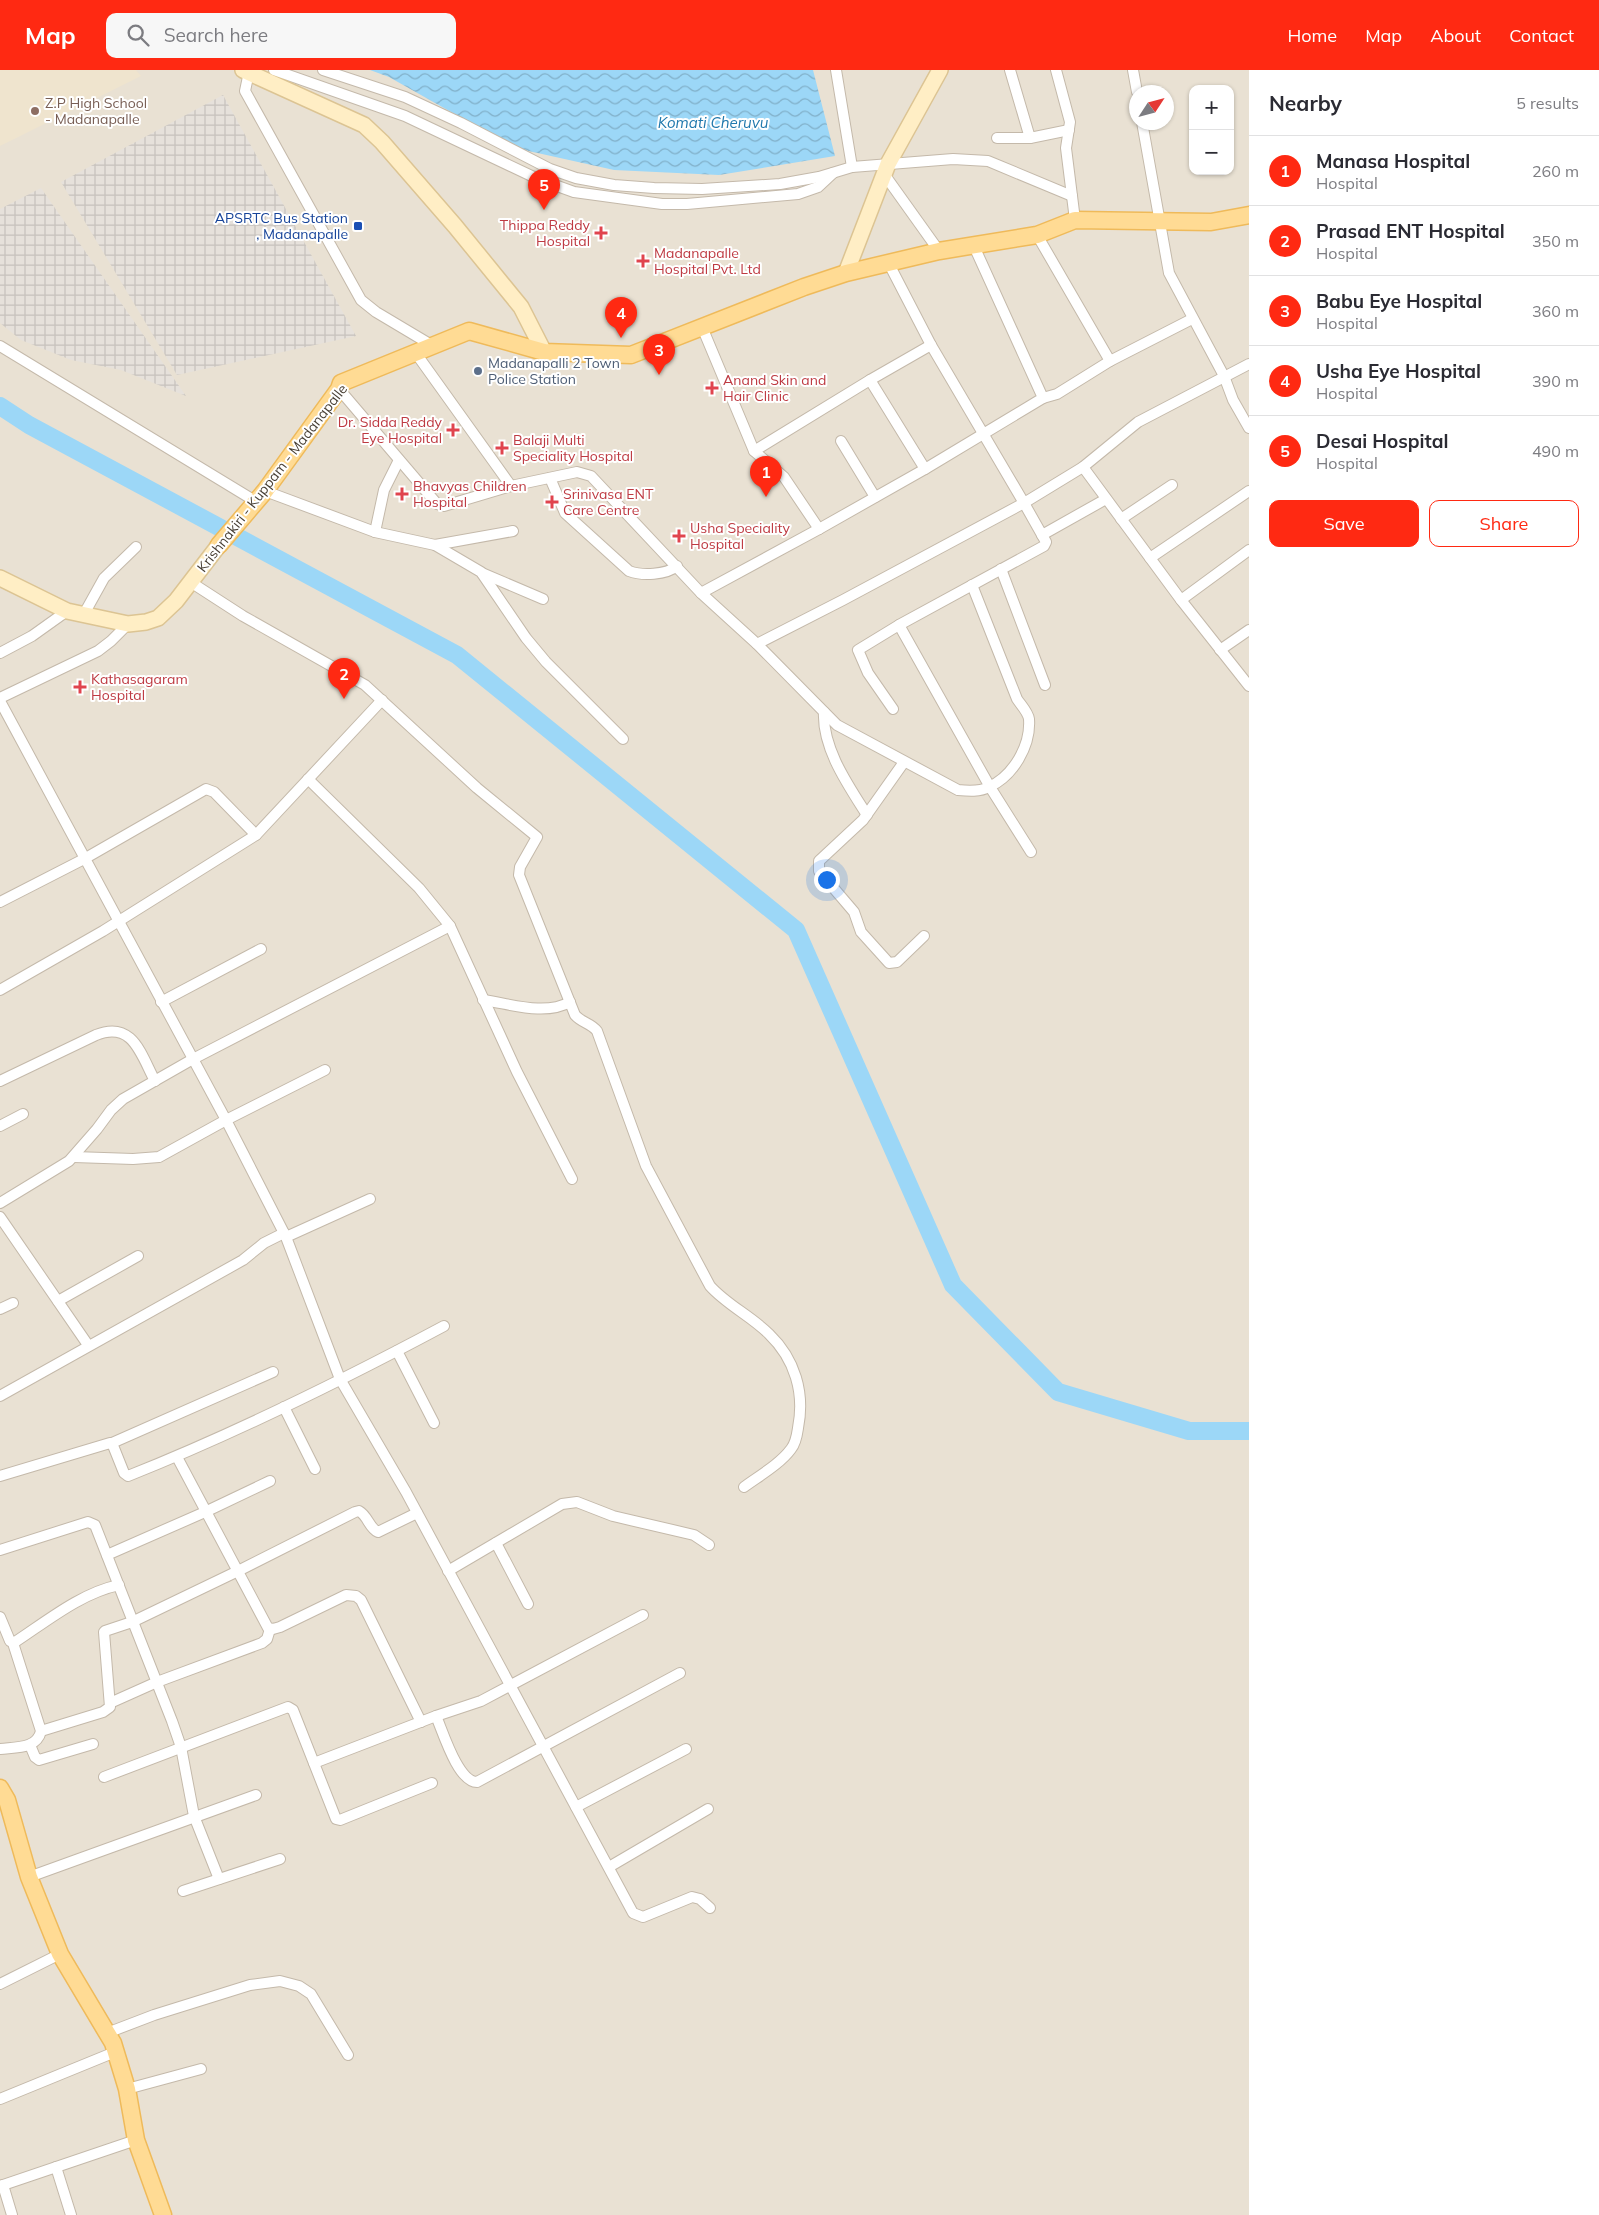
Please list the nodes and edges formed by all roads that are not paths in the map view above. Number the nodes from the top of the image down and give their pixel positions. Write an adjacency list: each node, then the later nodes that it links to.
1 (274, 70): 16 (street)
2 (323, 70): 16 (street)
3 (836, 70): 14 (street)
4 (940, 70): 15 (street)
5 (1056, 70): 10 (street)
6 (1133, 70): 9 (street)
7 (246, 71): 30 (street); 32 (street)
8 (1014, 71): 13 (street)
9 (1136, 85)
10 (1069, 130): 13 (street); 17 (street)
11 (1144, 130): 20 (street)
12 (997, 138): 13 (street)
13 (1030, 138)
14 (852, 167): 15 (street); 16 (street)
15 (886, 169): 17 (street); 23 (street); 25 (street)
16 (833, 173)
17 (1072, 196): 19 (street)
18 (1249, 214): 20 (main road)
19 (1075, 220): 20 (main road); 21 (main road, Krishnakiri - Kuppam - Madanapalle)
20 (1161, 222): 26 (street)
21 (1037, 235): 22 (main road, Krishnakiri - Kuppam - Madanapalle); 33 (street)
22 (973, 244): 23 (main road, Krishnakiri - Kuppam - Madanapalle); 38 (street)
23 (938, 251): 24 (main road, Krishnakiri - Kuppam - Madanapalle)
24 (889, 264): 25 (main road, Krishnakiri - Kuppam - Madanapalle); 28 (street)
25 (846, 273): 27 (main road, Krishnakiri - Kuppam - Madanapalle)
26 (1192, 319): 33 (street); 35 (street)
27 (702, 327): 32 (main road, Krishnakiri - Kuppam - Madanapalle); 42 (street)
28 (931, 345): 36 (street); 40 (street)
29 (0, 346): 51 (street)
30 (433, 346): 31 (main road, Krishnakiri - Kuppam - Madanapalle); 32 (main road, Krishnakiri - Kuppam - Madanapalle)
31 (415, 352): 37 (main road, Krishnakiri - Kuppam - Madanapalle); 48 (street)
32 (544, 352)
33 (1110, 361): 38 (street)
34 (1249, 364): 35 (street)
35 (1224, 376): 39 (street); 44 (street)
36 (870, 380): 42 (street); 45 (street)
37 (339, 389): 43 (street); 51 (main road, Krishnakiri - Kuppam - Madanapalle)
38 (1043, 398): 40 (street)
39 (1249, 428)
40 (983, 433): 45 (street); 53 (street)
41 (841, 441): 50 (street)
42 (754, 451): 55 (street)
43 (398, 460): 48 (street); 57 (street)
44 (1083, 467): 52 (street); 53 (street)
45 (925, 469): 50 (street)
46 (550, 478): 48 (street); 64 (street); 64 (street)
47 (1172, 485): 54 (street)
48 (511, 486)
49 (1249, 491): 63 (street)
50 (875, 498): 55 (street)
51 (258, 499): 57 (street); 59 (main road, Krishnakiri - Kuppam - Madanapalle)
52 (1106, 499): 54 (street); 58 (street)
53 (1024, 503): 58 (street); 78 (street)
54 (1121, 519): 63 (street)
55 (819, 529): 70 (street)
56 (513, 531): 60 (street)
57 (375, 532): 60 (street)
58 (1042, 535): 65 (street)
59 (219, 545): 68 (street, Krishnakiri - Kuppam - Madanapalle)
60 (435, 545): 66 (street)
61 (136, 547): 74 (street)
62 (1249, 550): 72 (street)
63 (1150, 558): 72 (street)
64 (676, 566): 70 (street)
65 (1001, 569): 69 (street); 81 (street)
66 (481, 572): 71 (street); 87 (street)
67 (0, 578): 73 (street, Krishnakiri - Kuppam - Madanapalle)
68 (192, 583): 75 (street, Krishnakiri - Kuppam - Madanapalle); 84 (street)
69 (972, 585): 76 (street); 90 (street)
70 (702, 593): 78 (street)
71 (543, 599)
72 (1181, 600): 79 (street)
73 (67, 611): 74 (street, Krishnakiri - Kuppam - Madanapalle); 80 (street)
74 (84, 614): 75 (street, Krishnakiri - Kuppam - Madanapalle)
75 (128, 624): 83 (street)
76 (899, 625): 85 (street); 90 (street)
77 (1249, 630): 79 (street)
78 (757, 644): 86 (street)
79 (1220, 650): 82 (street)
80 (0, 653)
81 (1045, 685)
82 (1249, 686)
83 (0, 700): 94 (street)
84 (382, 700): 89 (street); 103 (street)
85 (893, 709)
86 (824, 712): 88 (street); 91 (street)
87 (623, 739)
88 (904, 762): 90 (street); 91 (street)
89 (308, 779): 92 (street); 97 (street)
90 (990, 787): 93 (street)
91 (867, 815): 98 (street)
92 (256, 835): 94 (street); 96 (street)
93 (1031, 852)
94 (84, 859): 95 (street); 96 (street)
95 (0, 902)
96 (118, 922): 100 (street); 102 (street)
97 (450, 926): 101 (street); 104 (street)
98 (924, 936)
99 (261, 949): 102 (street)
100 (0, 990)
101 (483, 1000): 103 (street); 112 (street)
102 (161, 1002): 104 (street)
103 (570, 1002): 134 (street)
104 (194, 1059): 107 (street); 109 (street)
105 (325, 1070): 109 (street)
106 (0, 1081): 107 (street)
107 (155, 1081): 111 (street)
108 (24, 1114): 110 (street)
109 (226, 1120): 111 (street); 116 (street)
110 (0, 1126)
111 (74, 1157): 114 (street)
112 (572, 1179)
113 (370, 1198): 116 (street)
114 (0, 1203)
115 (0, 1216): 118 (street)
116 (285, 1235): 122 (street); 125 (street)
117 (138, 1256): 118 (street)
118 (58, 1301): 122 (street)
119 (13, 1302): 120 (street)
120 (0, 1309)
121 (444, 1326): 123 (street)
122 (88, 1345): 126 (street)
123 (397, 1351): 125 (street); 128 (street)
124 (273, 1372): 129 (street)
125 (340, 1379): 127 (street); 136 (street)
126 (0, 1396)
127 (284, 1407): 130 (street); 131 (street)
128 (434, 1423)
129 (112, 1443): 130 (street); 132 (street)
130 (177, 1457): 135 (street)
131 (315, 1469)
132 (0, 1476)
133 (270, 1481): 135 (street)
134 (744, 1487)
135 (205, 1512): 140 (street); 141 (street)
136 (417, 1513): 141 (street); 142 (street)
137 (496, 1543): 138 (street); 142 (street); 144 (street)
138 (709, 1545)
139 (0, 1550): 140 (street)
140 (107, 1555): 143 (street)
141 (238, 1571): 147 (street); 148 (street)
142 (448, 1571): 152 (street)
143 (119, 1585): 147 (street); 149 (street)
144 (528, 1604)
145 (643, 1615): 152 (street)
146 (0, 1617): 149 (street)
147 (132, 1622): 151 (street); 153 (street)
148 (270, 1629): 151 (street); 155 (street)
149 (13, 1642): 156 (street)
150 (680, 1673): 160 (street)
151 (157, 1682): 153 (street); 159 (street)
152 (510, 1687): 154 (street); 160 (street)
153 (110, 1703): 156 (street)
154 (436, 1716): 155 (street); 160 (street)
155 (421, 1722): 163 (street)
156 (41, 1731): 158 (street)
157 (93, 1744): 158 (street)
158 (30, 1745): 161 (street)
159 (181, 1747): 163 (street); 164 (street); 170 (street)
160 (543, 1747): 168 (street)
161 (0, 1749)
162 (686, 1749): 168 (street)
163 (314, 1763): 165 (street)
164 (104, 1777)
165 (432, 1783)
166 (0, 1788): 173 (main road)
167 (256, 1795): 170 (street)
168 (576, 1807): 172 (street)
169 (708, 1809): 172 (street)
170 (194, 1816): 173 (street); 174 (street)
171 (280, 1859): 174 (street)
172 (609, 1867): 176 (street)
173 (29, 1877): 177 (main road)
174 (219, 1880): 175 (street)
175 (183, 1891)
176 (710, 1908)
177 (60, 1954): 178 (street); 179 (main road)
178 (0, 1984)
179 (107, 2033): 180 (main road); 181 (street)
180 (115, 2052): 183 (main road); 184 (street)
181 (348, 2055)
182 (201, 2069): 183 (street)
183 (127, 2089): 185 (main road)
184 (0, 2099)
185 (136, 2140): 186 (street); 190 (main road)
186 (56, 2167): 187 (street); 189 (street)
187 (1, 2186): 188 (street)
188 (12, 2215)
189 (71, 2215)
190 (163, 2215)

